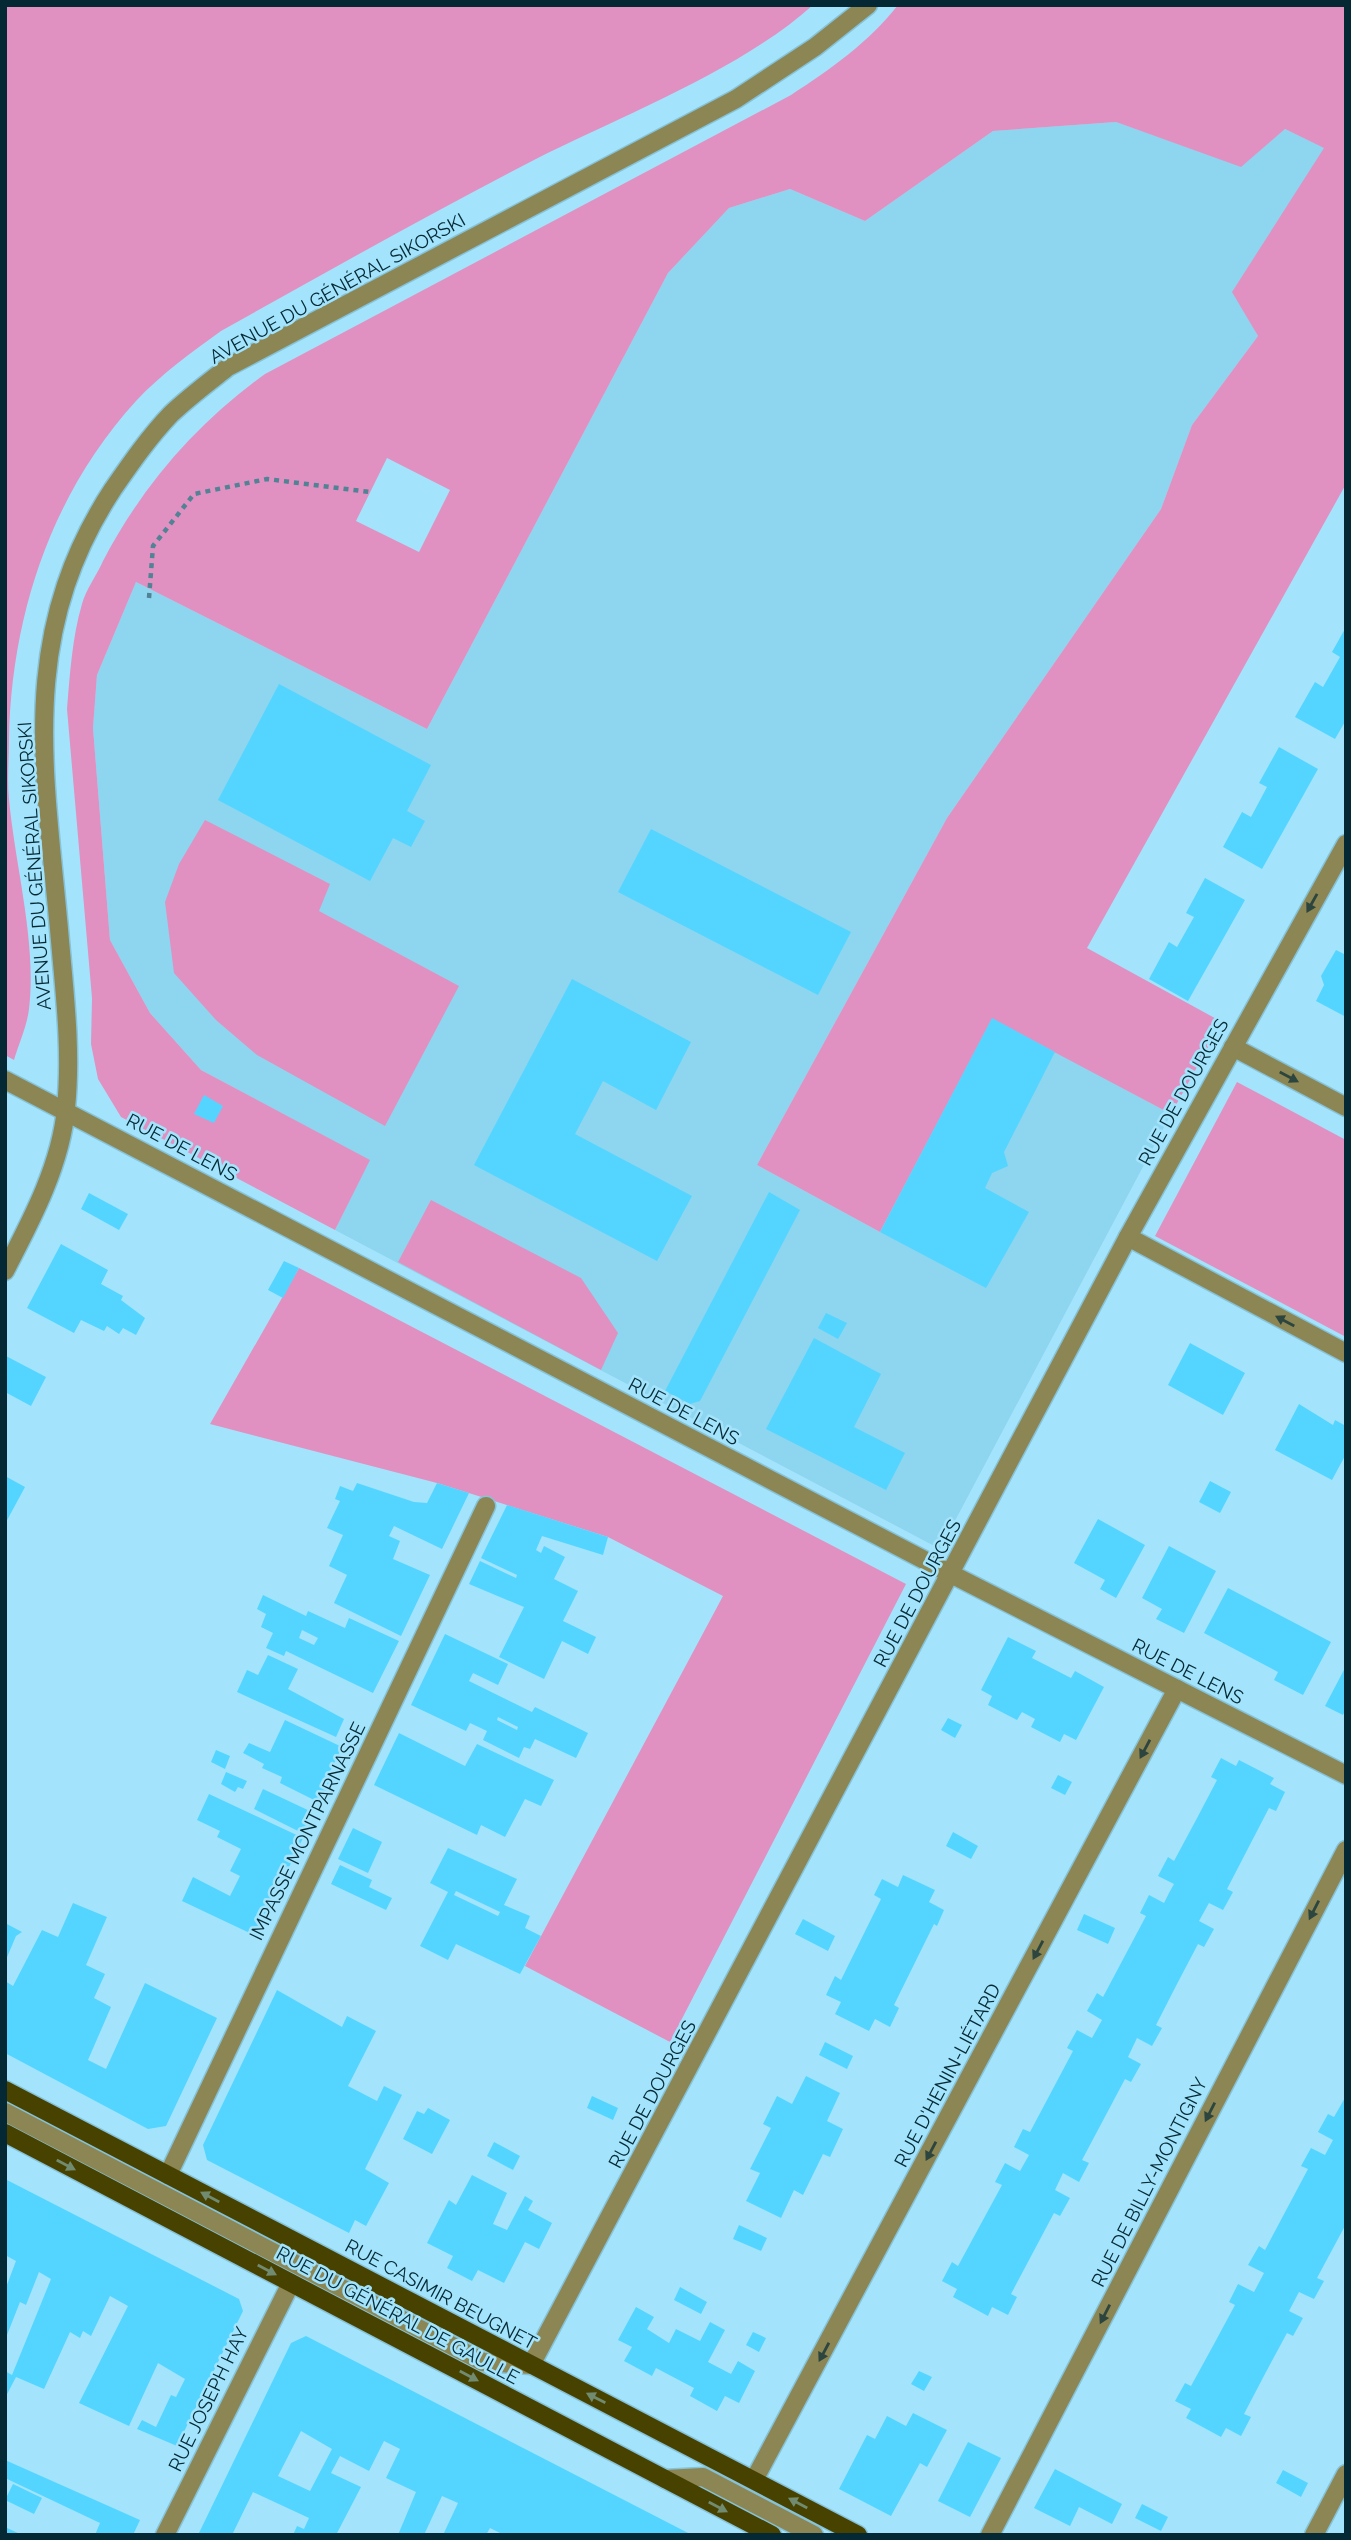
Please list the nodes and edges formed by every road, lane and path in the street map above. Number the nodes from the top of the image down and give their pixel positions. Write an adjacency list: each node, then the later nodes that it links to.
1 (867, 5): 8 (street, AVENUE DU GÉNÉRAL SIKORSKI)
2 (370, 492): 3 (path)
3 (149, 598)
4 (1346, 844): 5 (street, RUE DE DOURGES, one-way to 5)
5 (1233, 1047): 7 (street, one-way to 7); 9 (street, RUE DE DOURGES)
6 (5, 1080): 8 (street, RUE DE LENS)
7 (1346, 1107)
8 (66, 1110): 10 (street, AVENUE DU GÉNÉRAL SIKORSKI); 13 (street, RUE DE LENS)
9 (1128, 1237): 11 (street, one-way to 9); 13 (street, RUE DE DOURGES)
10 (5, 1271)
11 (1346, 1353)
12 (486, 1506): 20 (street, IMPASSE MONTPARNASSE)
13 (951, 1574): 14 (street, RUE DE LENS); 22 (street, RUE DE DOURGES)
14 (1177, 1689): 15 (street, RUE DE LENS); 25 (street, RUE D'HENIN-LIÉTARD, one-way to 25)
15 (1346, 1775)
16 (1346, 1850): 30 (street, RUE DE BILLY-MONTIGNY, one-way to 30)
17 (5, 2090): 20 (main road, RUE CASIMIR BEUGNET)
18 (5, 2112): 22 (street)
19 (5, 2133): 21 (main road, RUE DU GÉNÉRAL DE GAULLE, one-way to 21)
20 (168, 2175): 22 (main road, RUE CASIMIR BEUGNET, one-way to 20)
21 (291, 2283): 24 (main road, RUE DU GÉNÉRAL DE GAULLE, one-way to 24); 26 (street, RUE JOSEPH HAY)
22 (531, 2365): 25 (main road, RUE CASIMIR BEUGNET, one-way to 22)
23 (1346, 2474): 31 (street)
24 (665, 2479): 27 (main road, RUE DU GÉNÉRAL DE GAULLE, one-way to 27); 28 (street)
25 (754, 2480): 29 (main road, RUE CASIMIR BEUGNET, one-way to 25)
26 (165, 2535)
27 (772, 2535)
28 (814, 2535)
29 (858, 2535)
30 (990, 2535)
31 (1314, 2535)

